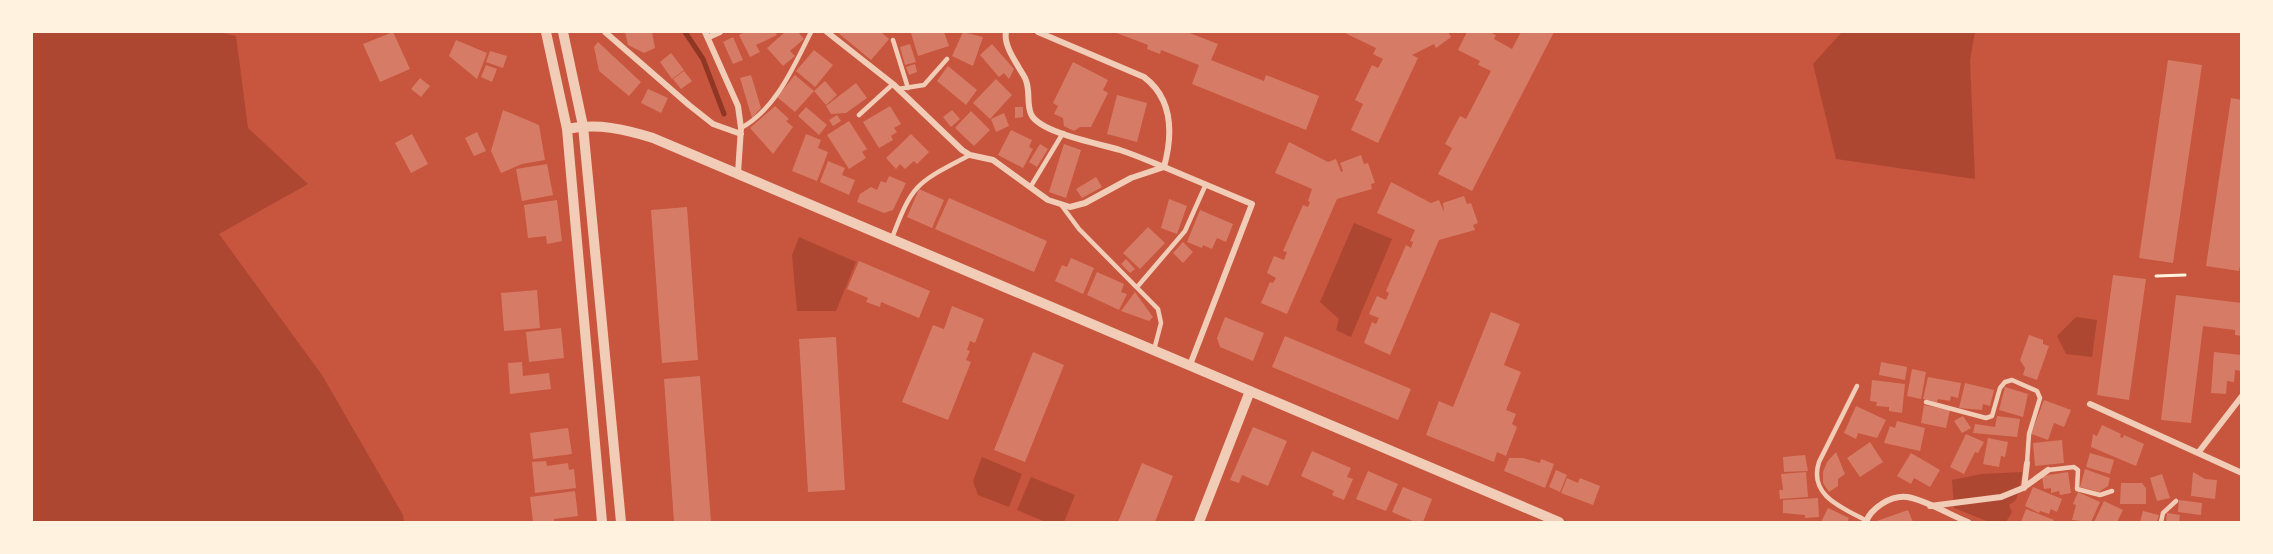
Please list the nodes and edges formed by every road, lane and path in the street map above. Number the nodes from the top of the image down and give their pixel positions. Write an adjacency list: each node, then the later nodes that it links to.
1 (546, 32): 16 (street)
2 (563, 32): 15 (street)
3 (605, 32): 17 (street)
4 (720, 32): 9 (street)
5 (811, 32): 17 (lane)
6 (827, 32): 12 (street)
7 (1006, 32): 18 (street)
8 (1038, 32): 20 (street)
9 (707, 34): 17 (street)
10 (893, 40): 13 (lane)
11 (948, 60): 13 (lane)
12 (895, 87): 13 (lane); 14 (lane); 19 (street)
13 (908, 88)
14 (859, 115)
15 (584, 126): 16 (street); 21 (street); 46 (street)
16 (567, 129): 45 (street)
17 (741, 131): 21 (street)
18 (1063, 134): 20 (street); 23 (lane)
19 (970, 155): 23 (street); 25 (lane)
20 (1164, 167): 22 (street); 24 (street)
21 (738, 173): 25 (street)
22 (1206, 184): 28 (lane); 30 (street)
23 (1031, 186): 24 (street)
24 (1062, 206): 28 (lane)
25 (892, 238): 29 (street)
26 (2185, 275): 27 (path)
27 (2156, 276)
28 (1138, 286): 29 (lane)
29 (1154, 350): 30 (street)
30 (1190, 365): 32 (street)
31 (1857, 386): 49 (lane)
32 (1250, 391): 44 (street); 47 (street)
33 (2241, 396): 36 (street)
34 (1926, 402): 37 (lane)
35 (2090, 404): 36 (street)
36 (2198, 453): 39 (street)
37 (2027, 463): 40 (street)
38 (2048, 470): 40 (street); 41 (lane)
39 (2241, 473)
40 (2024, 488): 43 (street)
41 (2112, 491)
42 (2176, 501): 51 (lane)
43 (1930, 506): 49 (street); 50 (street)
44 (1540, 519): 48 (street)
45 (602, 522)
46 (621, 522)
47 (1199, 522)
48 (1559, 522)
49 (1866, 522)
50 (1968, 522)
51 (2161, 522)

